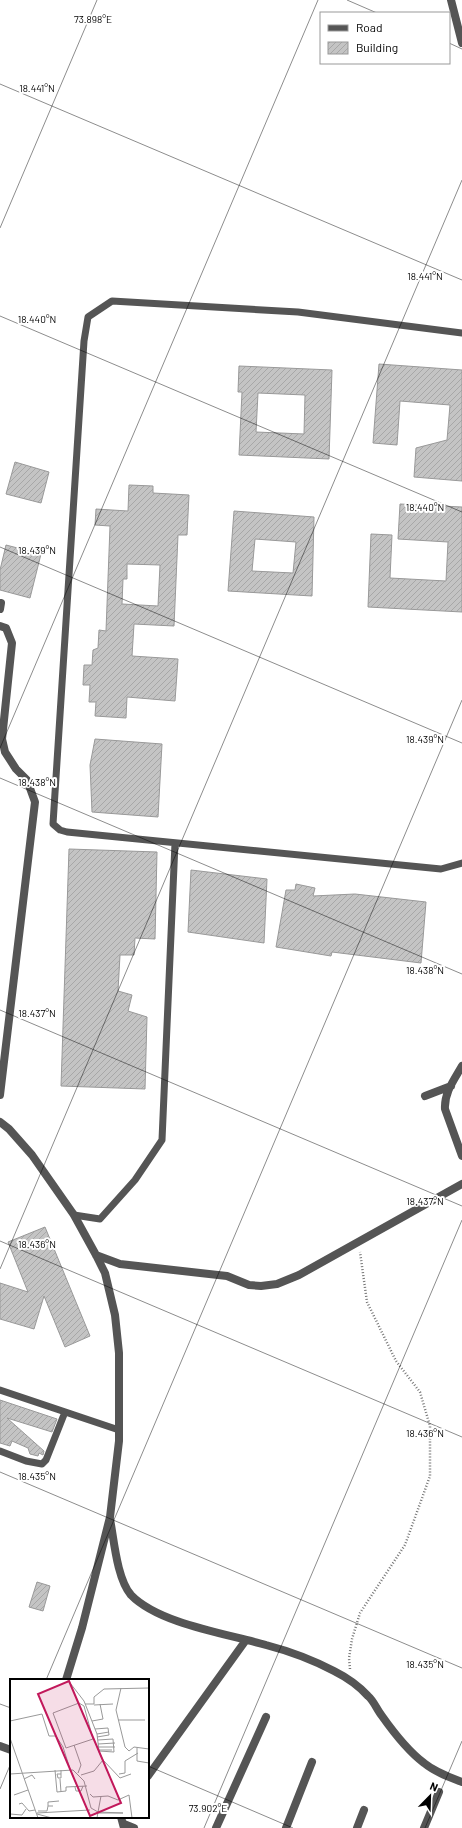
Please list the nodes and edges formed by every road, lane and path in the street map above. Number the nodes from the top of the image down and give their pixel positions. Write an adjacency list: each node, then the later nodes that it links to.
1 (451, 0): 2 (street)
2 (462, 43)
3 (462, 333): 5 (lane)
4 (0, 626): 10 (street)
5 (175, 843): 6 (lane); 15 (lane)
6 (462, 863)
7 (462, 1062): 8 (street)
8 (462, 1066): 9 (street)
9 (450, 1086): 11 (street); 13 (street)
10 (0, 1095)
11 (425, 1096)
12 (0, 1122): 15 (street)
13 (462, 1156)
14 (462, 1184): 16 (street)
15 (74, 1215): 17 (street)
16 (358, 1242): 17 (street); 25 (path)
17 (96, 1255): 20 (street)
18 (0, 1390): 19 (lane)
19 (65, 1412): 20 (lane); 21 (lane)
20 (119, 1430): 22 (street)
21 (0, 1451)
22 (110, 1517): 23 (street); 24 (street)
23 (246, 1640): 25 (street); 30 (street)
24 (66, 1679)
25 (351, 1681): 31 (street)
26 (266, 1717): 36 (street)
27 (0, 1746): 28 (street)
28 (10, 1750)
29 (312, 1762): 37 (street)
30 (149, 1775)
31 (462, 1782)
32 (439, 1792): 39 (street)
33 (364, 1810): 38 (street)
34 (123, 1823): 35 (street)
35 (134, 1828)
36 (216, 1828)
37 (286, 1828)
38 (357, 1828)
39 (424, 1828)

